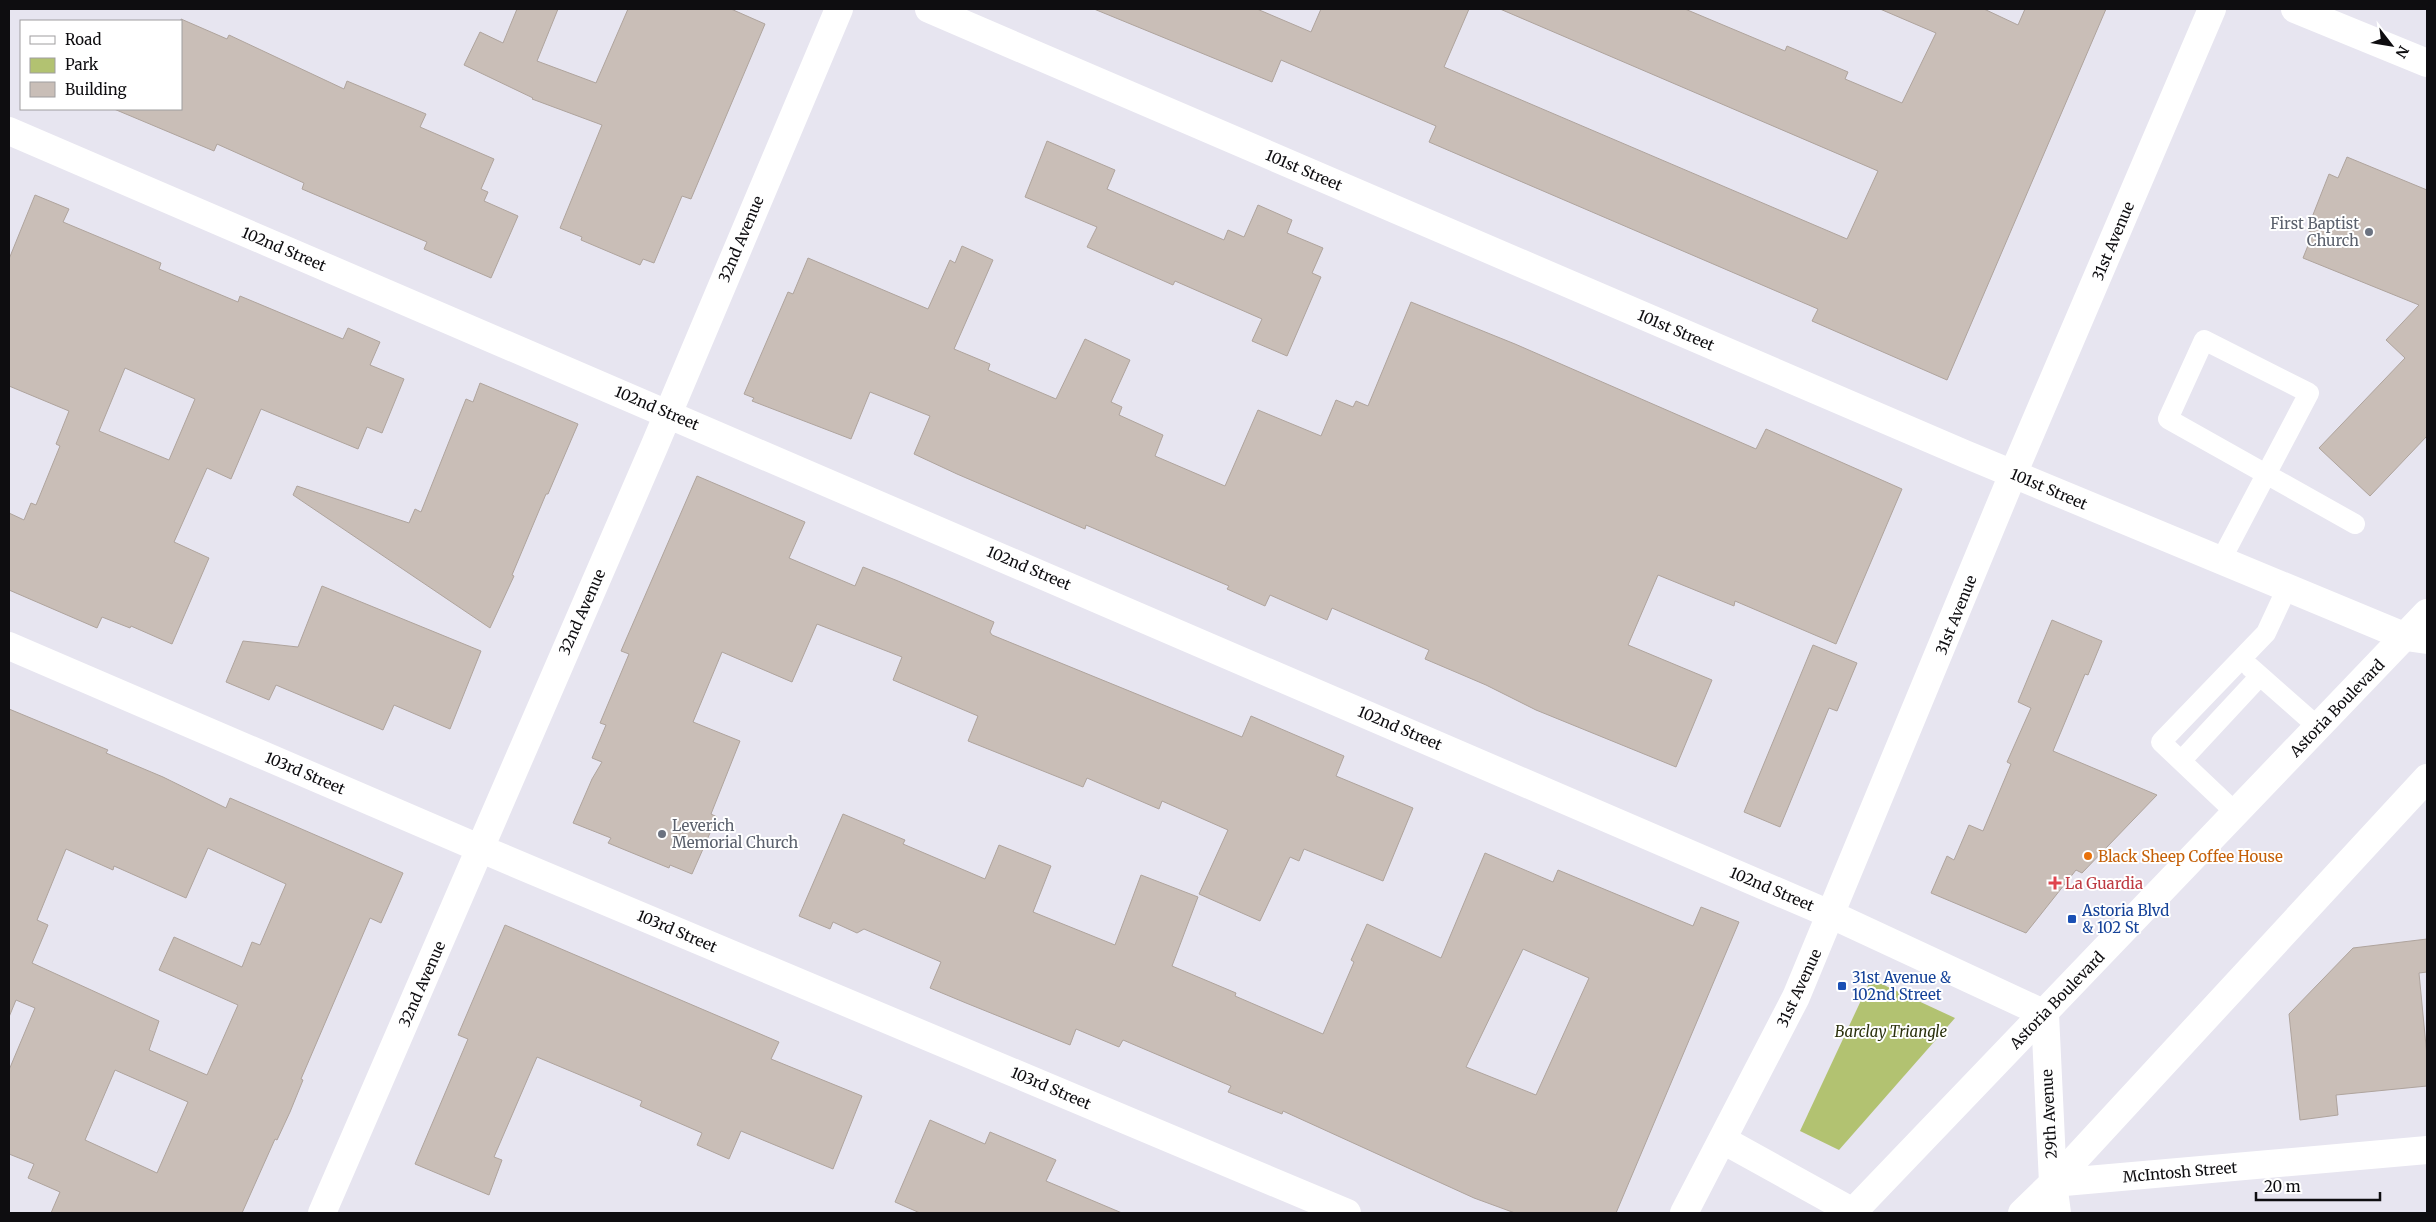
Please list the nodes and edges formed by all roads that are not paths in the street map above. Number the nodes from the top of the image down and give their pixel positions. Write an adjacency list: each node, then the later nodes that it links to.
1 (839, 9): 7 (street, 32nd Avenue)
2 (929, 9): 9 (street, 101st Street)
3 (2212, 9): 9 (street, 31st Avenue)
4 (2296, 9): 5 (street)
5 (2427, 63)
6 (9, 131): 7 (street, 102nd Street)
7 (668, 413): 22 (street, 32nd Avenue); 23 (street, 102nd Street)
8 (2267, 473): 8 (lane); 10 (lane); 11 (lane)
9 (2013, 474): 11 (street, 101st Street); 23 (street, 31st Avenue)
10 (2356, 524)
11 (2222, 560): 12 (street, 101st Street)
12 (2287, 588): 14 (street, 101st Street); 16 (lane)
13 (2427, 613): 14 (street, Astoria Boulevard)
14 (2417, 638): 18 (street, Astoria Boulevard)
15 (9, 646): 22 (street, 103rd Street)
16 (2241, 659): 17 (lane); 19 (lane)
17 (2260, 676): 18 (lane); 19 (lane)
18 (2318, 727): 21 (street, Astoria Boulevard)
19 (2181, 761): 21 (lane)
20 (2427, 778): 27 (street)
21 (2236, 813): 24 (street, Astoria Boulevard)
22 (479, 848): 29 (street, 32nd Avenue); 30 (street, 103rd Street)
23 (1832, 914): 24 (street, 102nd Street); 25 (street, 31st Avenue)
24 (2045, 1014): 27 (street, 29th Avenue); 28 (street, Astoria Boulevard)
25 (1723, 1140): 28 (street); 31 (street, 31st Avenue)
26 (2427, 1150): 27 (street, McIntosh Street)
27 (2053, 1183): 32 (street); 33 (street, 29th Avenue)
28 (1853, 1212)
29 (322, 1213)
30 (1347, 1213)
31 (1684, 1213)
32 (2022, 1213)
33 (2056, 1213)

